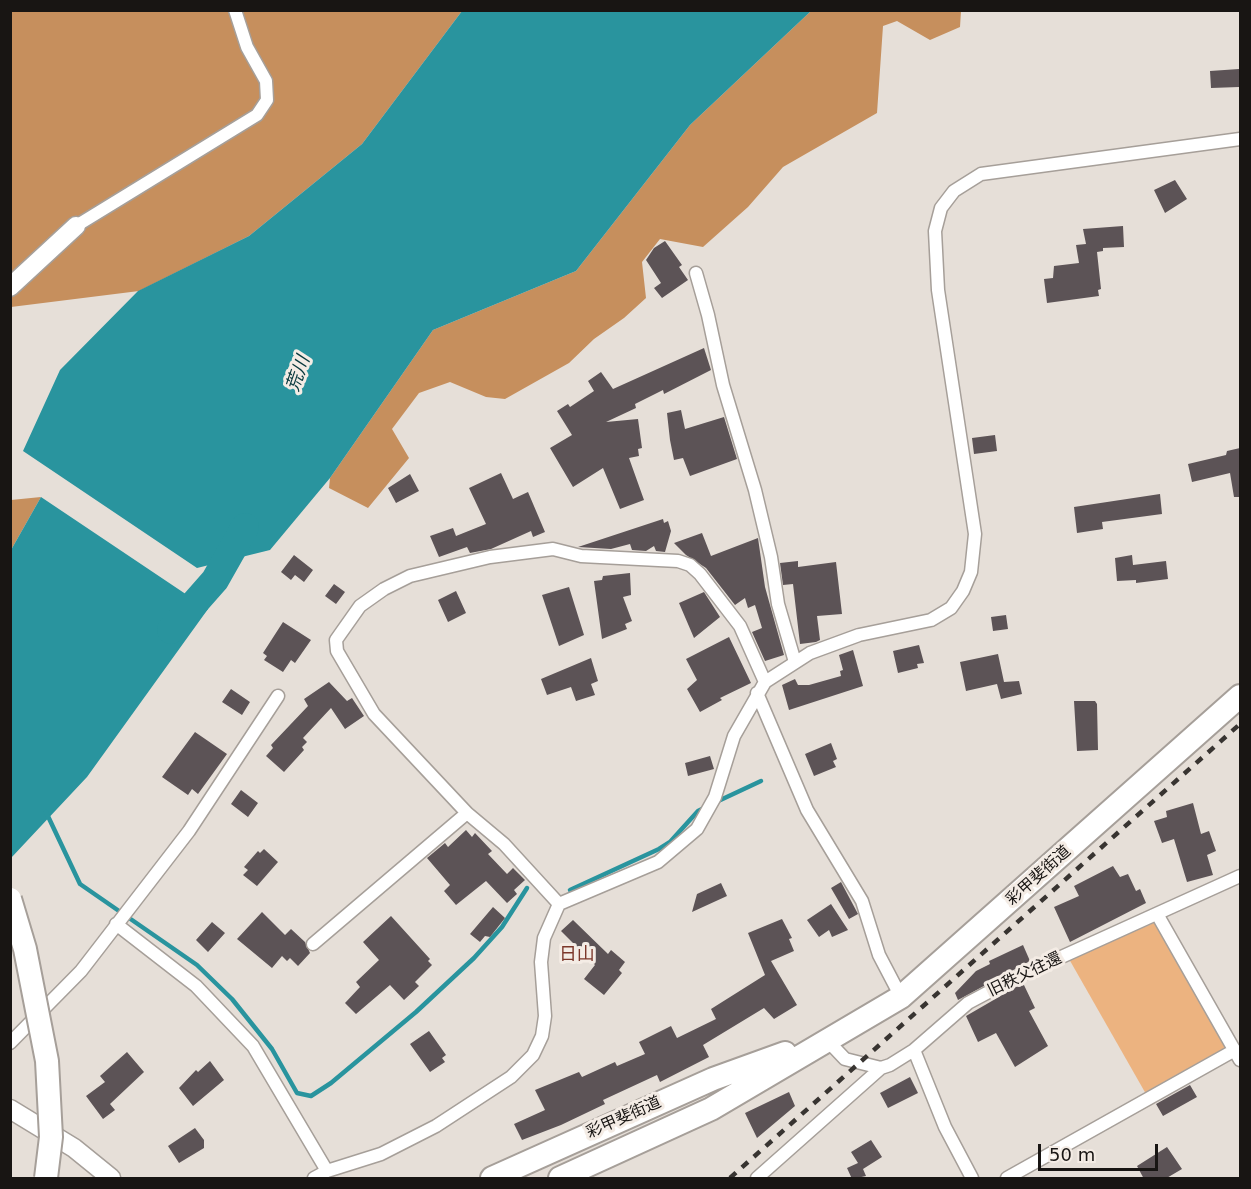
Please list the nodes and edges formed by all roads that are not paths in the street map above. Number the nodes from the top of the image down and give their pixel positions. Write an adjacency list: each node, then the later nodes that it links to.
1 (235, 10): 3 (street)
2 (1240, 139): 6 (street)
3 (76, 226): 5 (main road)
4 (696, 273): 6 (street)
5 (10, 287)
6 (795, 662): 7 (street)
7 (765, 682): 8 (street); 11 (street)
8 (757, 693): 14 (street); 18 (street)
9 (278, 696): 16 (street)
10 (1240, 696): 18 (highway, 彩甲斐街道)
11 (467, 813): 14 (street); 17 (street)
12 (1240, 876): 15 (street, 旧秩父往還)
13 (10, 899): 26 (highway, bridge)
14 (559, 904): 25 (street)
15 (1156, 914): 21 (street, 旧秩父往還); 22 (street)
16 (116, 924): 20 (street); 25 (street)
17 (313, 944)
18 (901, 997): 19 (highway, 彩甲斐街道)
19 (826, 1039): 23 (street); 29 (highway, 彩甲斐街道); 30 (highway, 彩甲斐街道)
20 (10, 1043)
21 (914, 1050): 23 (street, 旧秩父往還); 32 (street)
22 (1238, 1055): 33 (street)
23 (881, 1068): 31 (street, 旧秩父往還)
24 (10, 1109): 27 (main road)
25 (327, 1171): 28 (street)
26 (46, 1179)
27 (111, 1179)
28 (314, 1179)
29 (492, 1179)
30 (560, 1179)
31 (757, 1179)
32 (972, 1179)
33 (1007, 1179)

